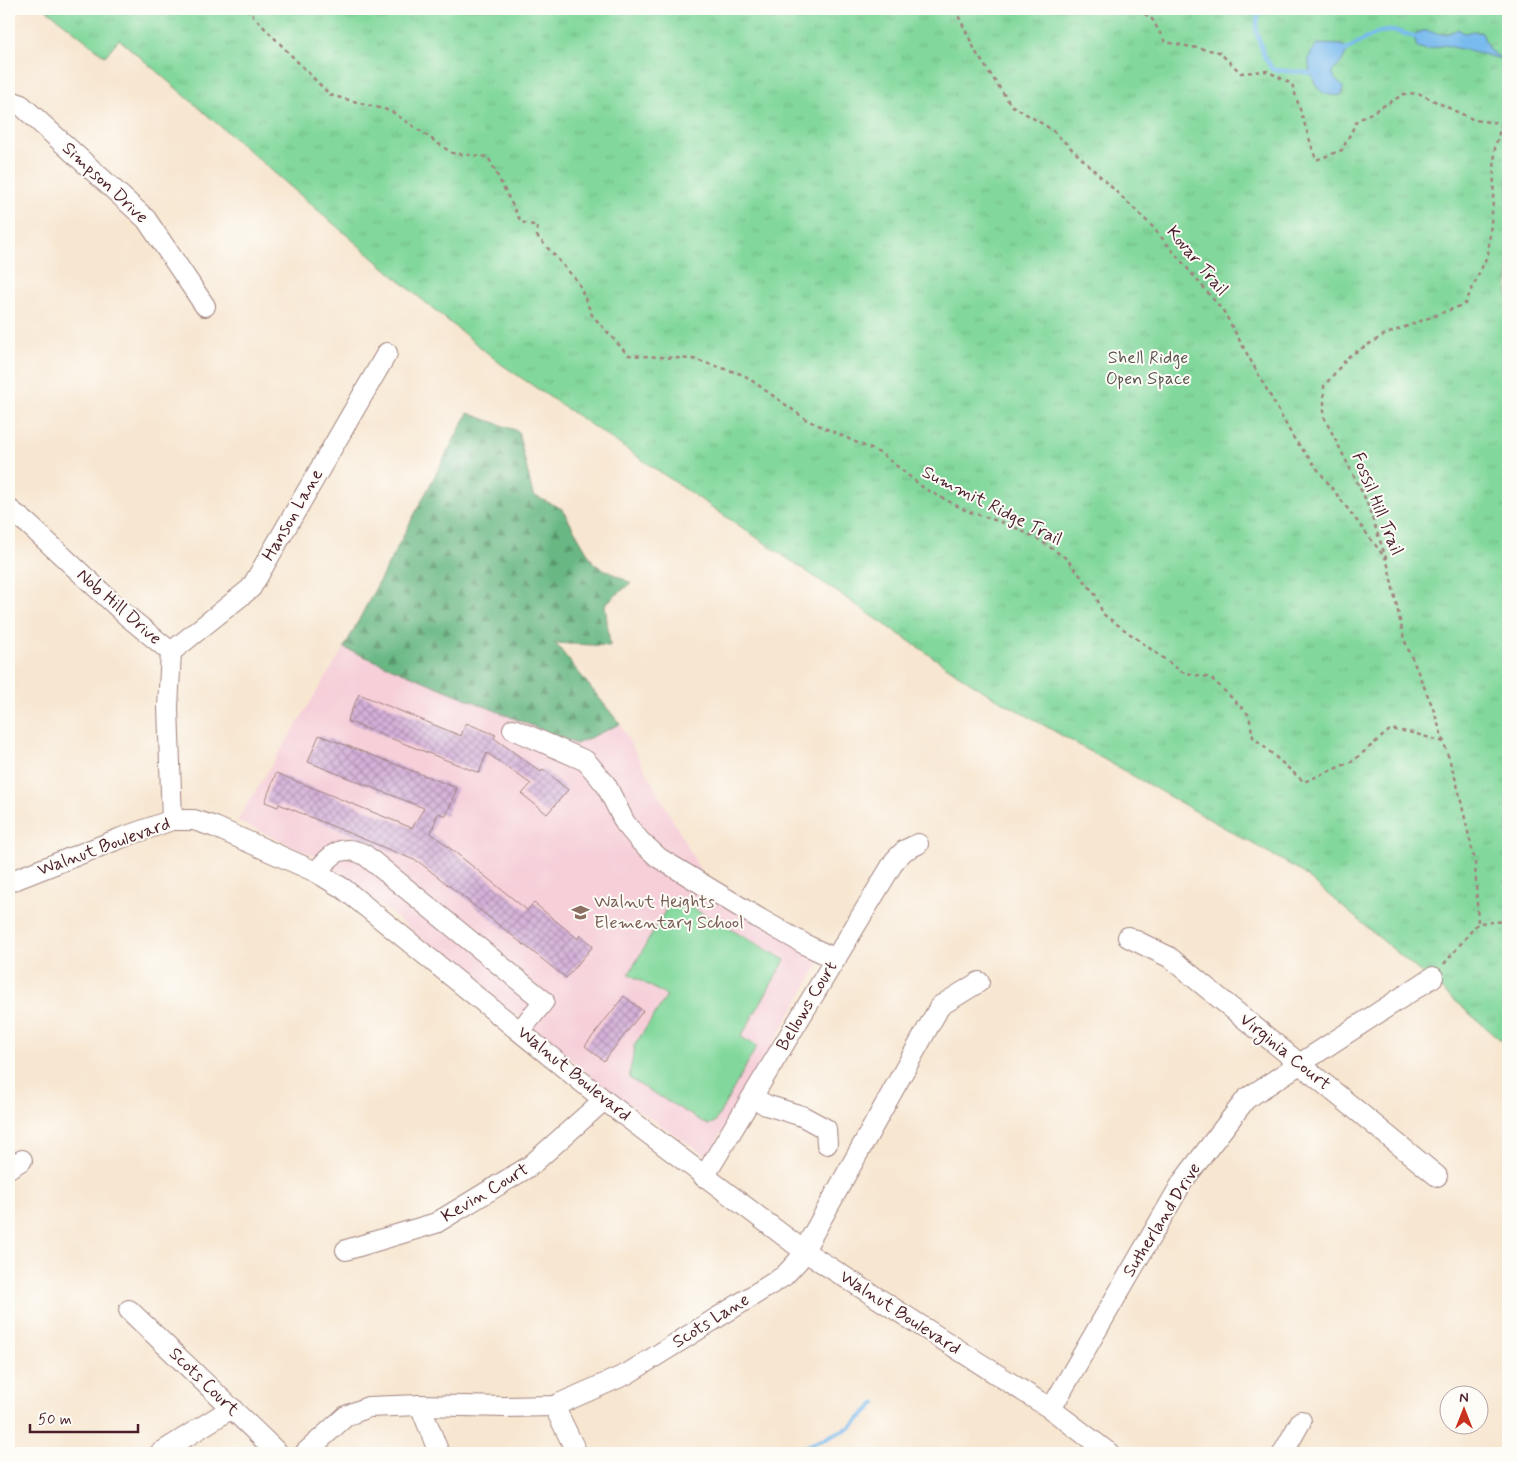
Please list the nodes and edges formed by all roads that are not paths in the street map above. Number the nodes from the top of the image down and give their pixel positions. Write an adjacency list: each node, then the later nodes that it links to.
1 (9, 100): 2 (street, Simpson Drive)
2 (204, 306)
3 (387, 353): 5 (street, Hanson Lane)
4 (9, 509): 5 (street, Nob Hill Drive)
5 (171, 652): 7 (street, Nob Hill Drive)
6 (512, 729): 12 (street)
7 (172, 820): 9 (street, Walnut Boulevard); 10 (street, Walnut Boulevard)
8 (918, 844): 12 (street, Bellows Court)
9 (316, 872): 15 (street, Walnut Boulevard); 15 (street)
10 (9, 882)
11 (1128, 937): 16 (street, Virginia Court)
12 (836, 959): 17 (street, Bellows Court)
13 (1433, 978): 16 (street, Sutherland Drive)
14 (979, 982): 23 (street, Scots Lane)
15 (520, 1031): 18 (street, Walnut Boulevard)
16 (1299, 1064): 20 (street, Virginia Court); 28 (street, Sutherland Drive)
17 (752, 1097): 19 (street); 21 (street, Bellows Court)
18 (604, 1100): 21 (street, Walnut Boulevard); 22 (street, Kevin Court)
19 (827, 1144)
20 (1437, 1176)
21 (704, 1177): 23 (street, Walnut Boulevard)
22 (346, 1250)
23 (804, 1251): 26 (street, Scots Lane); 28 (street, Walnut Boulevard)
24 (129, 1310): 27 (street, Scots Court)
25 (420, 1405): 26 (street, Scots Lane); 32 (street, Scots Lane); 33 (street)
26 (554, 1406): 34 (street)
27 (232, 1408): 30 (street); 31 (street, Scots Court)
28 (1051, 1409): 35 (street, Walnut Boulevard)
29 (1301, 1421): 36 (street)
30 (160, 1453)
31 (278, 1453)
32 (305, 1453)
33 (439, 1453)
34 (577, 1453)
35 (1109, 1453)
36 (1283, 1453)

